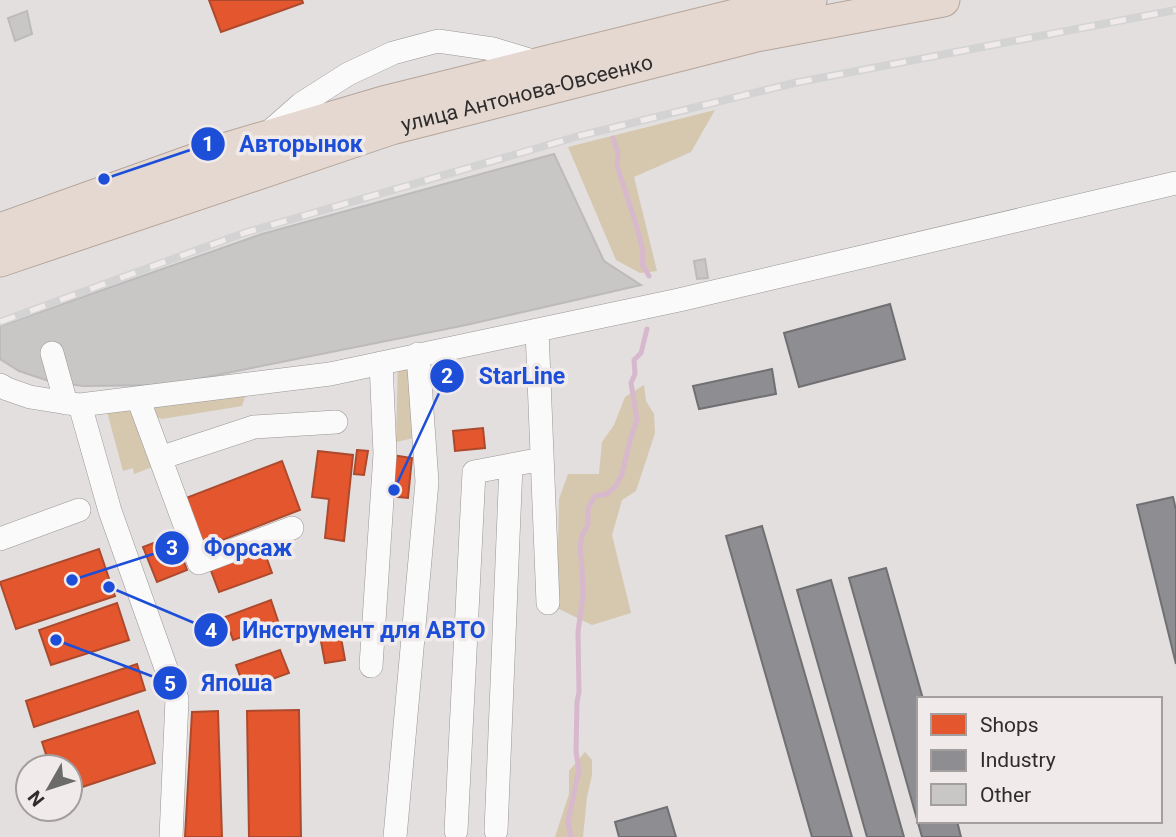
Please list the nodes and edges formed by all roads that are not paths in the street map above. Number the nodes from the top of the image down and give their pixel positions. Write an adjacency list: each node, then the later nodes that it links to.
1 (810, 0): 3 (highway, улица Антонова-Овсеенко)
2 (943, 0): 8 (highway, улица Антонова-Овсеенко)
3 (749, 6): 4 (highway, улица Антонова-Овсеенко)
4 (540, 63): 5 (highway, улица Антонова-Овсеенко); 5 (lane)
5 (262, 139): 7 (highway, улица Антонова-Овсеенко)
6 (1176, 183): 9 (lane)
7 (0, 230)
8 (0, 260)
9 (537, 330): 11 (lane); 18 (lane)
10 (52, 353): 15 (lane)
11 (418, 354): 12 (lane); 28 (lane)
12 (381, 363): 14 (lane); 24 (lane)
13 (0, 385): 15 (lane)
14 (138, 398): 15 (lane); 17 (lane)
15 (73, 404): 27 (lane)
16 (336, 422): 17 (lane)
17 (160, 458): 21 (lane)
18 (542, 459): 19 (lane); 23 (lane)
19 (512, 465): 25 (lane); 26 (lane)
20 (79, 510): 22 (lane)
21 (292, 528)
22 (0, 539)
23 (548, 603)
24 (371, 666)
25 (456, 831)
26 (496, 831)
27 (171, 837)
28 (395, 837)

